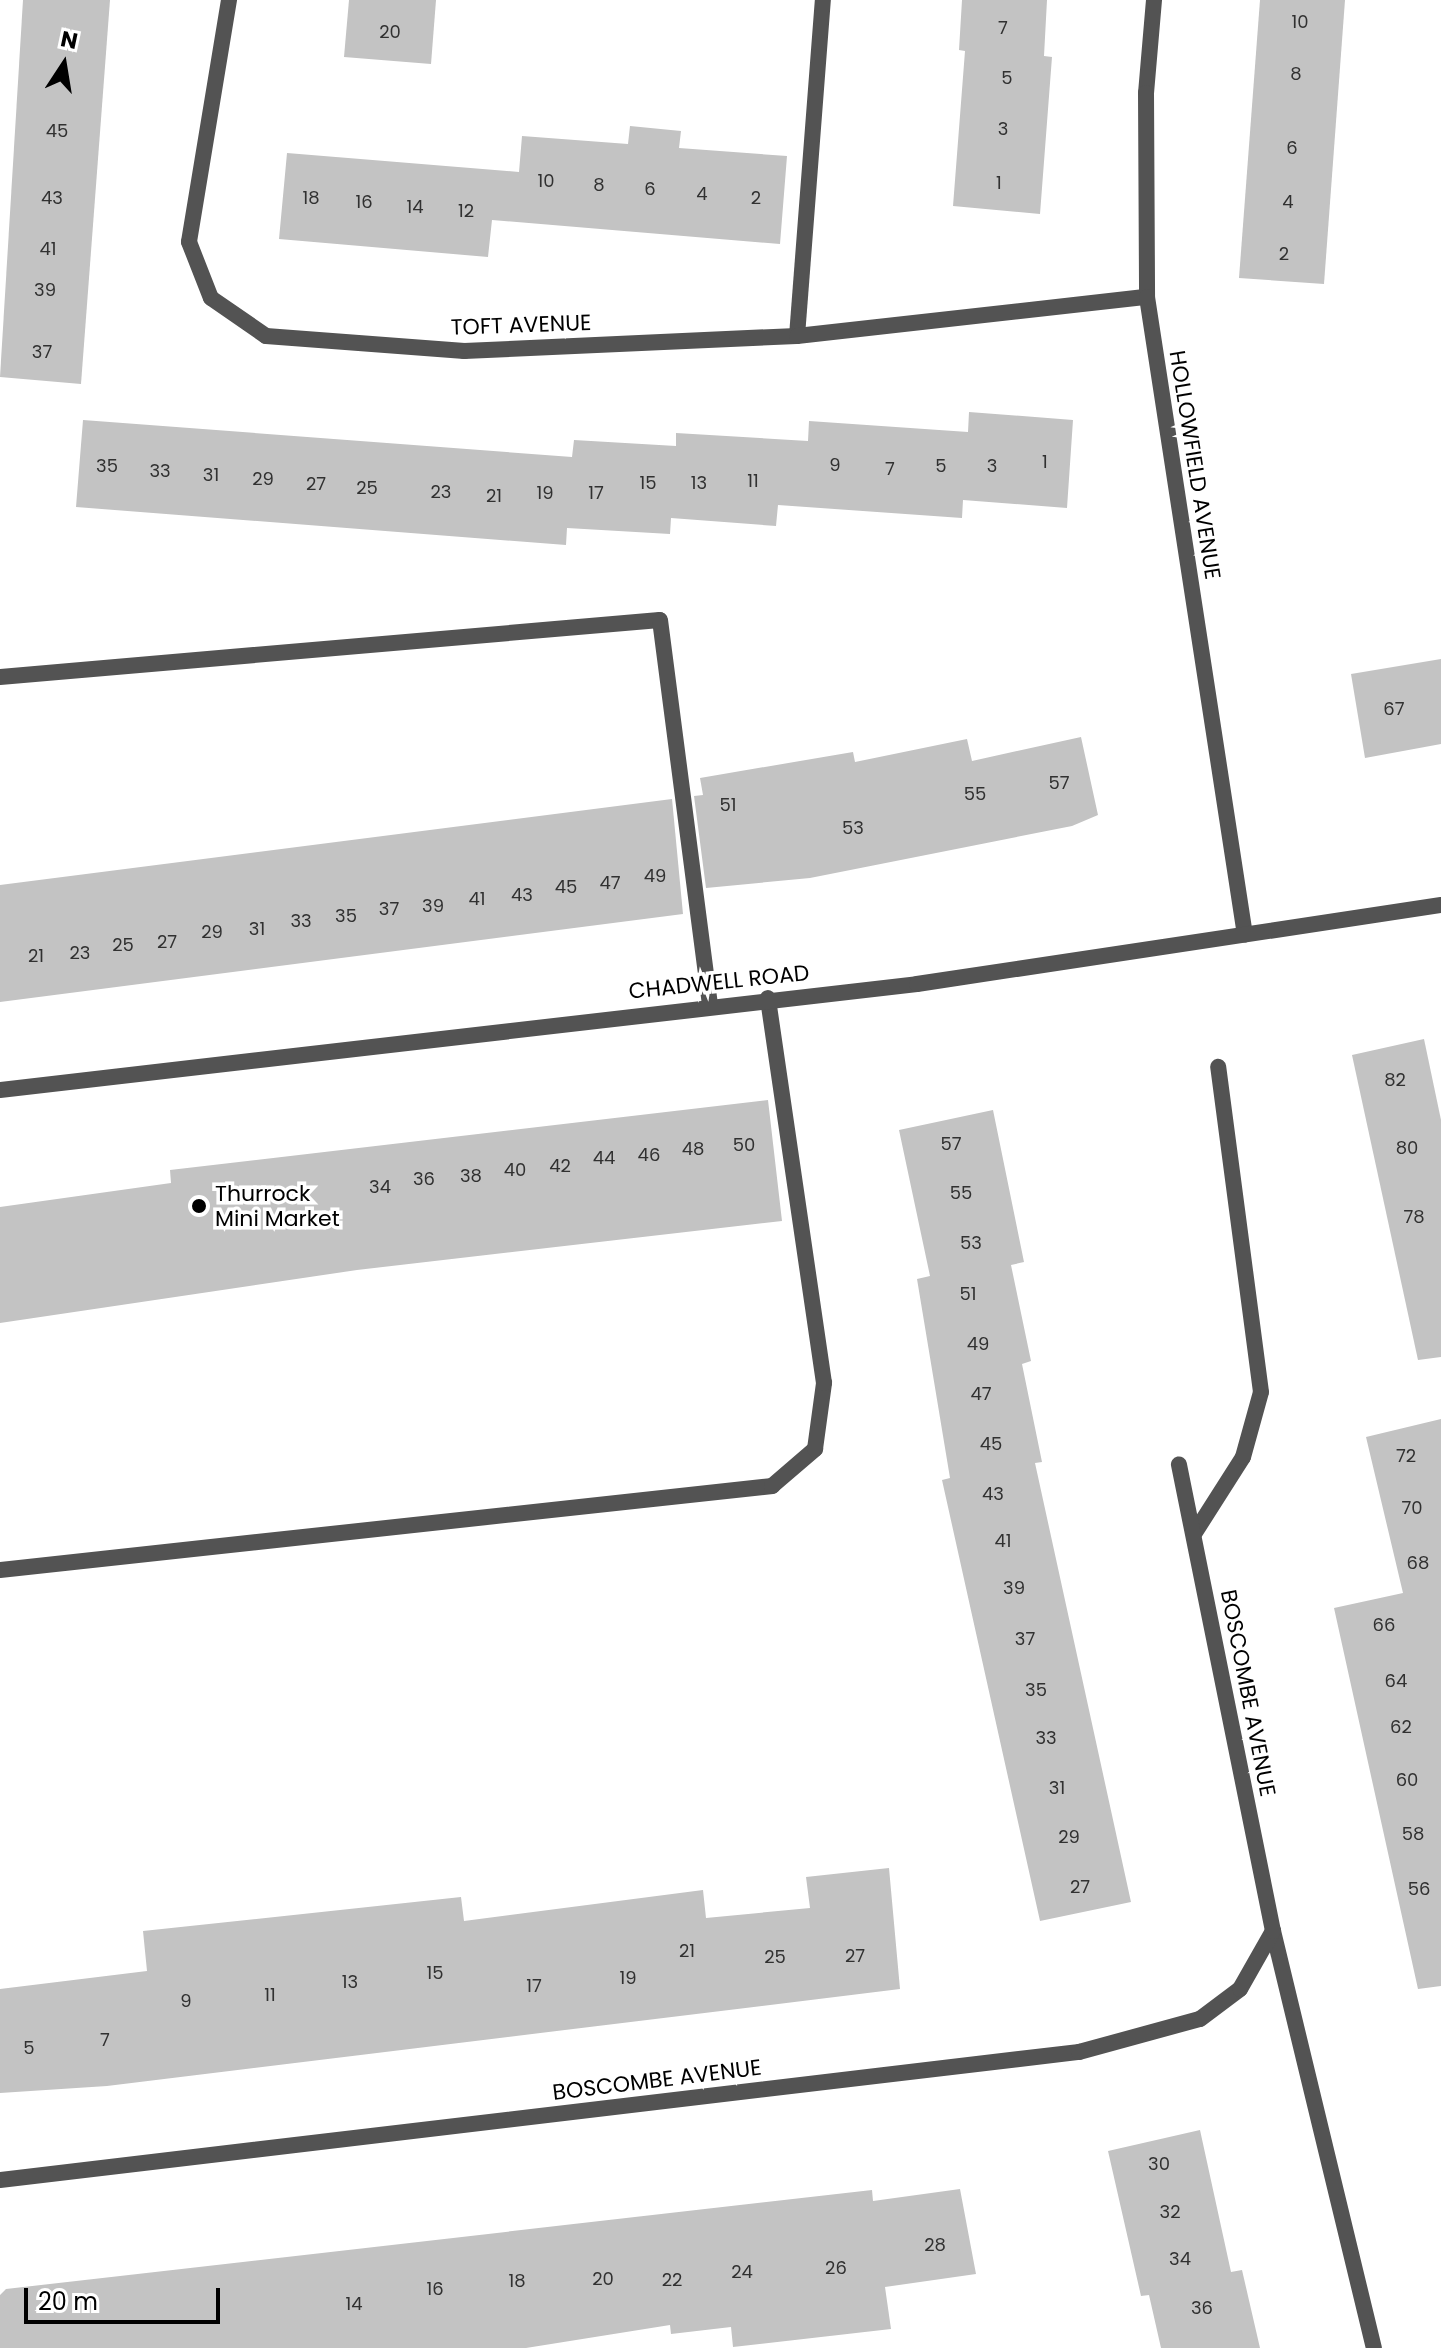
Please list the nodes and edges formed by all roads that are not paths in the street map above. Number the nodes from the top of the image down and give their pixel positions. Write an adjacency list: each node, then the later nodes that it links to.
1 (229, 0): 5 (street, TOFT AVENUE)
2 (823, 0): 5 (street)
3 (1154, 0): 4 (street, HOLLOWFIELD AVENUE)
4 (1147, 297): 5 (street, TOFT AVENUE); 8 (street, HOLLOWFIELD AVENUE)
5 (797, 336)
6 (0, 677): 10 (street)
7 (1441, 905): 8 (street, CHADWELL ROAD)
8 (1245, 935): 9 (street, CHADWELL ROAD)
9 (768, 998): 10 (street, CHADWELL ROAD); 15 (street)
10 (710, 1004): 12 (street, CHADWELL ROAD)
11 (1218, 1067): 14 (street)
12 (0, 1090)
13 (1179, 1464): 14 (street, BOSCOMBE AVENUE)
14 (1194, 1534): 16 (street, BOSCOMBE AVENUE)
15 (0, 1570)
16 (1273, 1931): 17 (street, BOSCOMBE AVENUE); 18 (street, BOSCOMBE AVENUE)
17 (0, 2180)
18 (1374, 2348)

